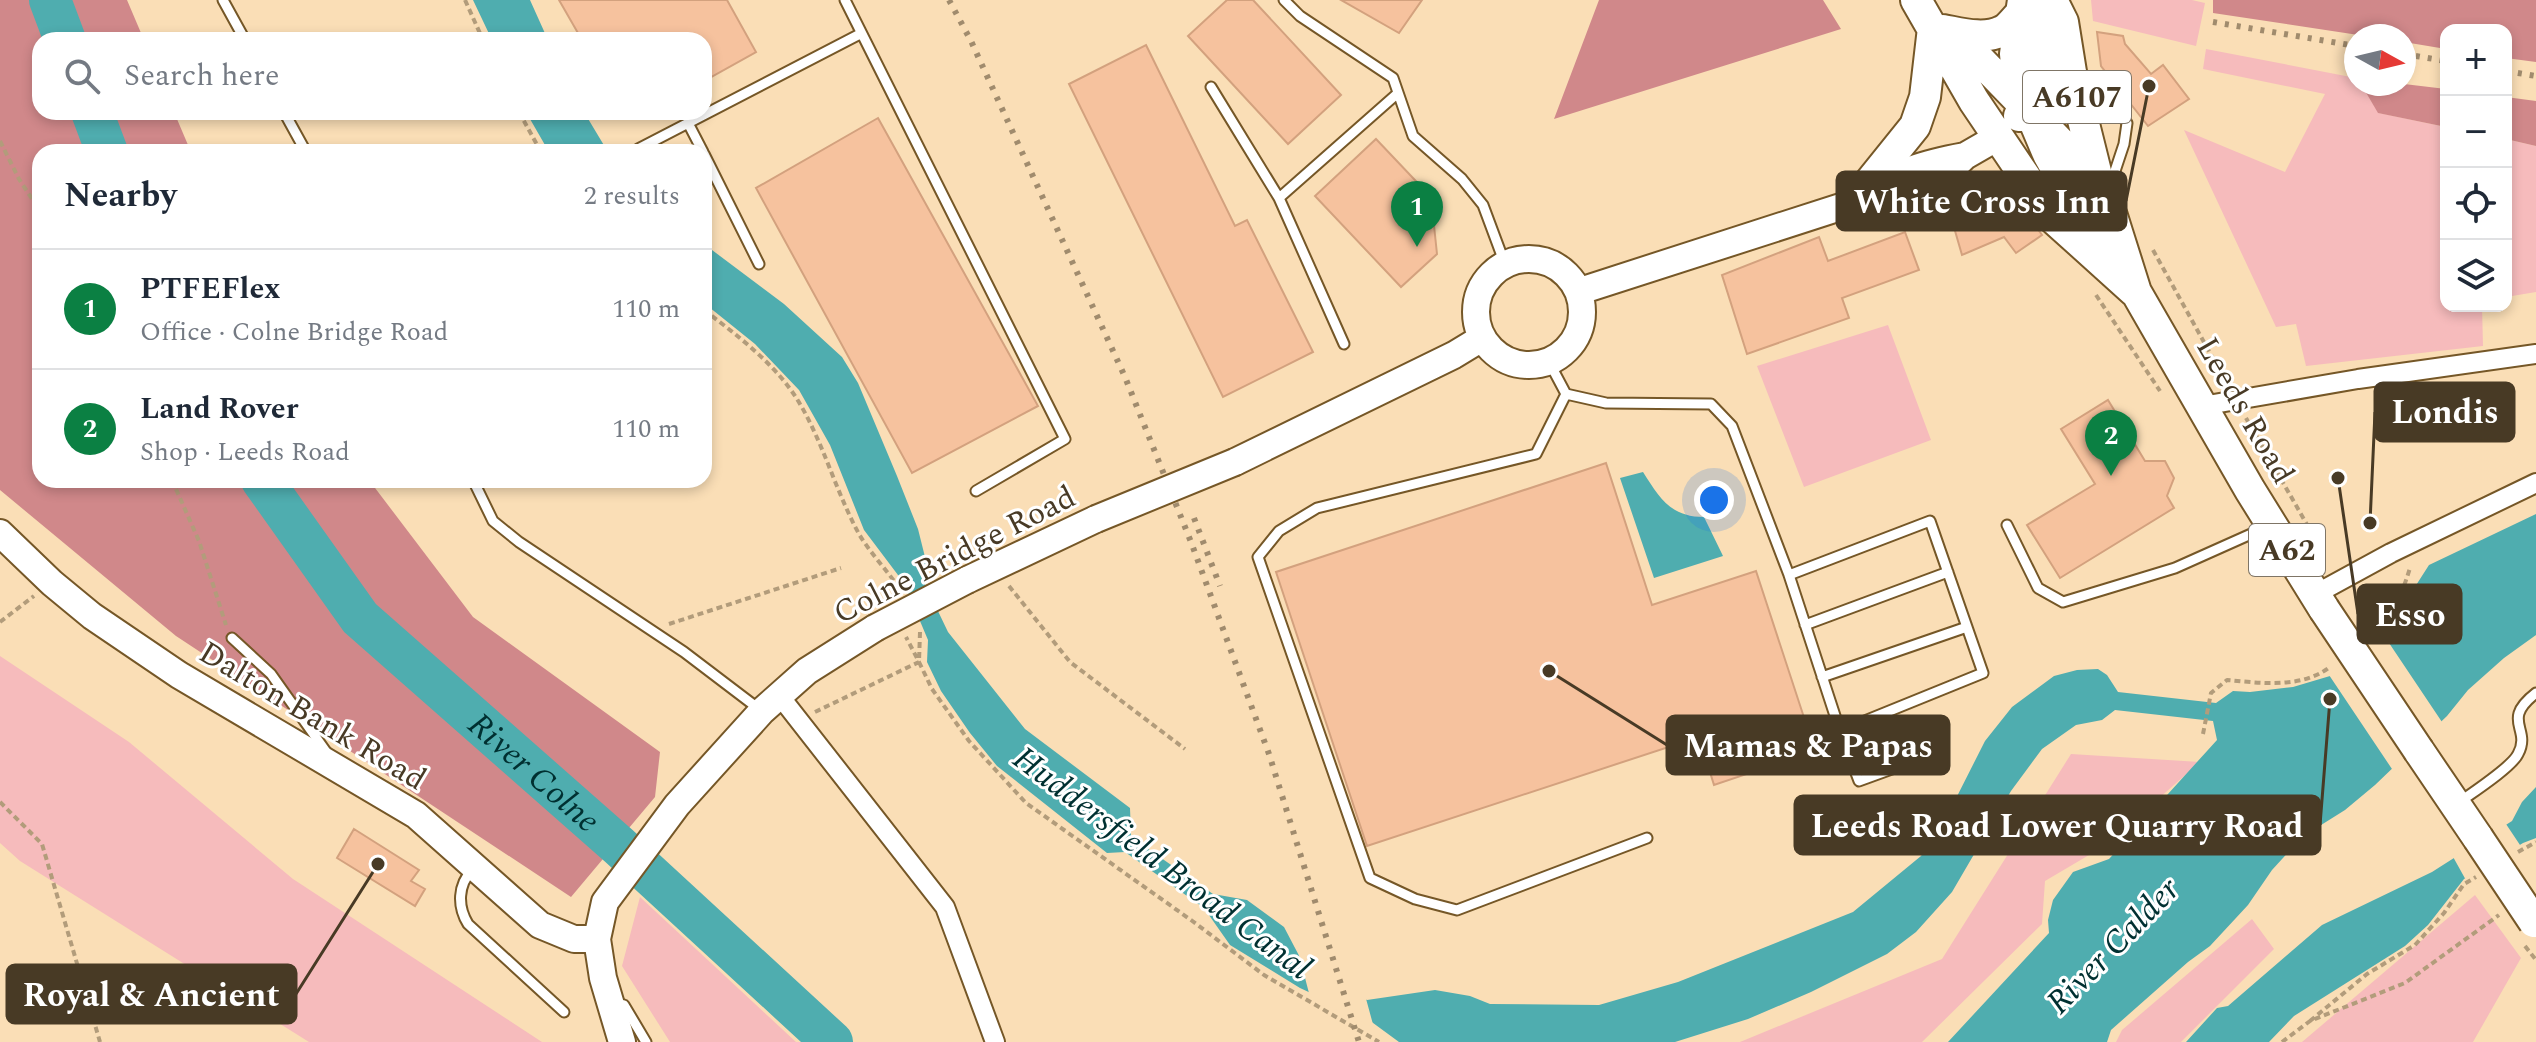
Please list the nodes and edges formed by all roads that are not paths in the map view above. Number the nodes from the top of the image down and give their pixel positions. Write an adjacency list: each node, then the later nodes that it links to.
1 (223, 0): 8 (lane)
2 (845, 0): 9 (lane)
3 (1284, 0): 12 (lane)
4 (1916, 0): 7 (main road, Leeds Road / A62)
5 (2052, 0): 10 (main road, A6107)
6 (2030, 4): 7 (main road); 13 (main road, A6107)
7 (1933, 28): 13 (main road, Leeds Road / A62); 18 (main road, Leeds Road / A62); 25 (main road)
8 (241, 32)
9 (860, 34): 14 (lane); 39 (lane)
10 (2071, 72): 24 (main road, A6107); 24 (lane)
11 (1211, 87): 23 (lane)
12 (1398, 93): 23 (lane); 28 (lane)
13 (2027, 109): 18 (main road); 24 (main road, Leeds Road / A62); 26 (main road, A6107)
14 (712, 111)
15 (288, 120): 19 (lane)
16 (694, 120): 17 (lane)
17 (688, 123): 20 (lane); 21 (lane)
18 (1998, 137): 25 (main road); 26 (main road, Leeds Road / A62)
19 (302, 144)
20 (648, 144)
21 (699, 144)
22 (712, 169): 27 (lane)
23 (1279, 198): 32 (lane)
24 (2102, 199): 30 (main road, Leeds Road / A62)
25 (1853, 203): 29 (main road)
26 (2094, 253): 30 (main road, Leeds Road / A62)
27 (759, 264)
28 (1505, 264): 29 (main road); 31 (main road)
29 (1580, 291): 34 (main road)
30 (2136, 292): 36 (main road, Leeds Road / A62)
31 (1482, 338): 34 (main road); 51 (main road, Colne Bridge Road, bridge)
32 (1344, 344)
33 (2536, 354): 36 (street)
34 (1549, 362): 35 (lane)
35 (1566, 394): 44 (lane); 56 (lane)
36 (2202, 406): 41 (main road, Leeds Road / A62)
37 (2536, 483): 45 (street)
38 (477, 488): 51 (lane)
39 (976, 491)
40 (2007, 525): 41 (lane)
41 (2272, 525): 45 (main road, Leeds Road / A62)
42 (0, 533): 53 (main road, Dalton Bank Road)
43 (1948, 572): 44 (lane); 46 (lane); 47 (lane)
44 (1789, 575): 46 (lane)
45 (2323, 600): 55 (main road, Leeds Road / A62, bridge)
46 (1805, 625): 49 (lane)
47 (1967, 627): 49 (lane); 52 (lane)
48 (232, 638): 53 (lane)
49 (1822, 677): 52 (lane)
50 (2536, 693): 55 (lane)
51 (771, 703): 59 (main road, Colne Bridge Road); 64 (street)
52 (1840, 731): 54 (lane)
53 (336, 766): 57 (main road, Dalton Bank Road)
54 (1892, 769)
55 (2455, 805): 58 (main road, Leeds Road / A62, bridge)
56 (1647, 838)
57 (475, 867): 59 (main road, Dalton Bank Road); 61 (lane)
58 (2523, 920)
59 (597, 939): 60 (main road, Colne Bridge Road)
60 (606, 990): 62 (main road, Colne Bridge Road); 63 (lane)
61 (564, 1012)
62 (622, 1042)
63 (646, 1042)
64 (995, 1042)

